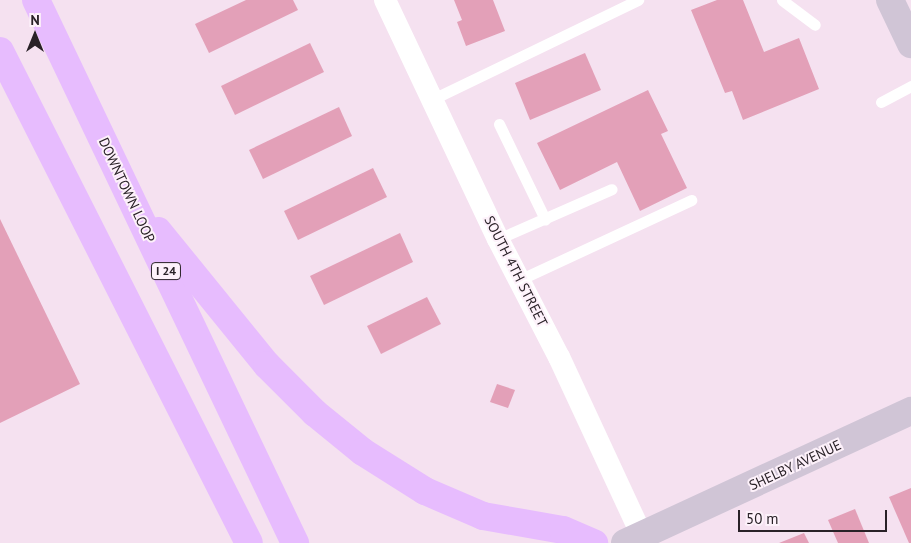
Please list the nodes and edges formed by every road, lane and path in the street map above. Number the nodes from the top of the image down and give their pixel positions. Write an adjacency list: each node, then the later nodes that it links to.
1 (36, 0): 14 (highway, DOWNTOWN LOOP / I 24)
2 (385, 0): 10 (street, SOUTH 4TH STREET)
3 (638, 0): 10 (lane)
4 (782, 0): 6 (lane)
5 (890, 0): 7 (main road)
6 (815, 25)
7 (909, 36)
8 (0, 51): 21 (highway)
9 (911, 86): 11 (lane)
10 (433, 99): 17 (street, SOUTH 4TH STREET)
11 (881, 102)
12 (499, 124): 16 (lane)
13 (612, 189): 16 (lane)
14 (130, 195): 22 (highway, DOWNTOWN LOOP / I 24); 23 (highway)
15 (691, 200): 18 (lane)
16 (545, 219): 17 (lane)
17 (498, 239): 18 (street, SOUTH 4TH STREET)
18 (519, 280): 20 (street, SOUTH 4TH STREET)
19 (911, 411): 20 (main road, SHELBY AVENUE)
20 (638, 541)
21 (249, 543)
22 (295, 543)
23 (594, 543)

